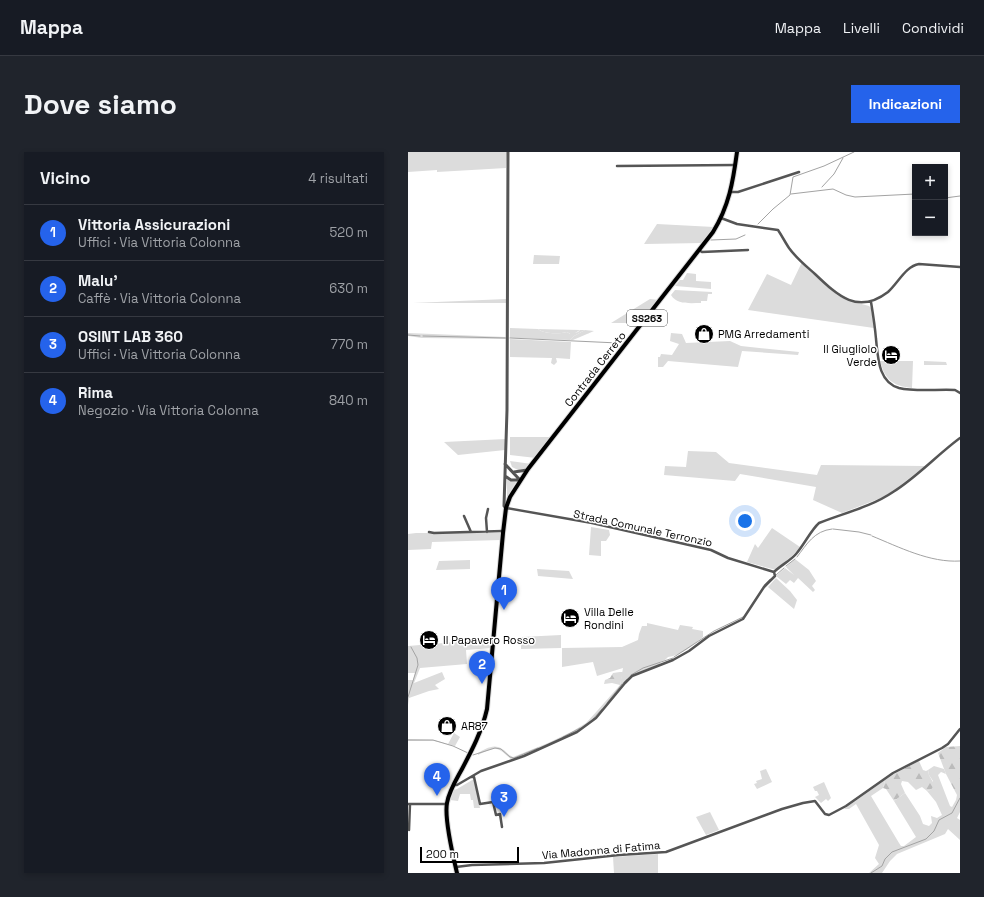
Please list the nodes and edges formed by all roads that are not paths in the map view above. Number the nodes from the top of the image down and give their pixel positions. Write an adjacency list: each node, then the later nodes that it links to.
1 (508, 152): 14 (street)
2 (738, 152): 3 (main road, Contrada Cerreto / SS263)
3 (736, 165): 4 (street); 6 (main road, Contrada Cerreto / SS263)
4 (617, 166)
5 (799, 172): 6 (street)
6 (731, 192): 7 (main road, Contrada Cerreto / SS263)
7 (721, 218): 8 (main road, Contrada Cerreto / SS263); 11 (street)
8 (699, 250): 9 (street); 15 (main road, Contrada Cerreto / SS263)
9 (748, 250)
10 (960, 267): 11 (street)
11 (872, 302): 12 (street)
12 (960, 393)
13 (960, 438): 26 (street)
14 (506, 464): 16 (street); 17 (street)
15 (528, 470): 16 (street); 18 (main road, SS263)
16 (514, 472): 18 (street)
17 (505, 476): 18 (street); 20 (street)
18 (520, 480): 20 (main road, SS263)
19 (488, 508): 24 (street)
20 (506, 508): 25 (main road, SS263); 26 (street, Strada Comunale Terronzio)
21 (464, 516): 23 (street)
22 (428, 532): 23 (street)
23 (471, 532): 24 (street)
24 (487, 532): 25 (street)
25 (503, 532): 29 (main road, SS263)
26 (774, 572): 28 (street)
27 (960, 729): 34 (street, Via Madonna di Fatima)
28 (470, 778): 29 (street); 32 (street)
29 (454, 785): 31 (main road, SS263)
30 (409, 804): 31 (street); 33 (street)
31 (446, 804): 34 (main road, SS263)
32 (502, 827)
33 (409, 830)
34 (456, 867): 35 (main road, SS263)
35 (457, 873)

